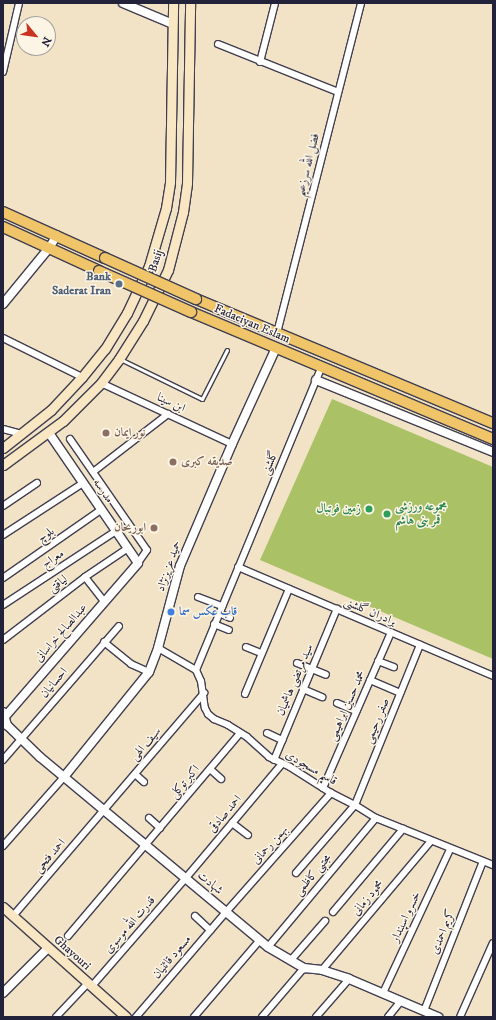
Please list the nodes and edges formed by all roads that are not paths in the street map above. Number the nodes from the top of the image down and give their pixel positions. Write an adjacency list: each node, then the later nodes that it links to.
1 (19, 3): 10 (street)
2 (123, 3): 7 (street)
3 (173, 3): 7 (main road, Basij)
4 (190, 3): 21 (main road, Basij)
5 (275, 3): 9 (street)
6 (361, 3): 11 (street, فضل الله سرزعیم)
7 (173, 24): 23 (main road, Basij)
8 (218, 44): 9 (street)
9 (260, 62): 11 (street)
10 (3, 72)
11 (338, 92): 17 (street, فضل الله سرزعیم)
12 (3, 212): 14 (main road, Fadaeiyan Eslam)
13 (3, 227): 15 (main road, Fadaeiyan Eslam)
14 (57, 235): 15 (street); 17 (main road, Fadaeiyan Eslam, bridge)
15 (49, 248): 16 (street); 19 (main road, Fadaeiyan Eslam, bridge)
16 (3, 304)
17 (277, 333): 27 (main road, Fadaeiyan Eslam)
18 (3, 338): 23 (street)
19 (276, 348): 22 (main road, Fadaeiyan Eslam); 33 (street, حمید عزیزنژاد)
20 (228, 350): 21 (lane)
21 (119, 359): 25 (main road, Basij)
22 (321, 368): 24 (street, گلشنی); 32 (main road, Fadaeiyan Eslam)
23 (82, 377): 30 (main road, Basij)
24 (316, 380): 35 (street); 46 (street, گلشنی)
25 (101, 383): 26 (street, ابن سینا); 29 (main road, Basij)
26 (168, 414): 33 (street, ابن سینا); 37 (street)
27 (493, 423)
28 (3, 430): 30 (street)
29 (49, 433): 36 (main road, Basij); 38 (street, مدرسه)
30 (22, 434): 34 (main road, Basij)
31 (70, 439): 37 (street)
32 (493, 439)
33 (232, 444): 66 (street, حمید عزیزنژاد)
34 (3, 448)
35 (493, 452)
36 (3, 465)
37 (93, 472): 45 (street)
38 (83, 483): 41 (street, مدرسه); 43 (street)
39 (37, 484): 40 (street)
40 (3, 506)
41 (101, 510): 42 (street, مدرسه); 48 (street, بلوچ)
42 (116, 531): 44 (street, مدرسه); 52 (street, معراج)
43 (3, 535)
44 (128, 548): 45 (street, مدرسه); 47 (street, لیاقتی)
45 (138, 563): 51 (street, عبدالصالح خراسانی)
46 (238, 567): 49 (street, برادران گلشنی); 53 (street, گلشنی)
47 (85, 577): 51 (street); 62 (street, لیاقتی)
48 (3, 578)
49 (289, 589): 54 (street, برادران گلشنی); 67 (street)
50 (198, 597): 53 (street)
51 (104, 601): 84 (street, عبدالصالح خراسانی)
52 (3, 605)
53 (222, 606): 55 (street, گلشنی)
54 (337, 610): 61 (street, برادران گلشنی); 71 (street, سید مرتضی هاشمیان)
55 (219, 613): 56 (street); 57 (street, گلشنی)
56 (230, 618)
57 (214, 624): 60 (street); 72 (street, گلشنی)
58 (119, 626): 63 (street, احسانیان)
59 (3, 630): 62 (street)
60 (229, 630)
61 (391, 632): 64 (street, برادران گلشنی); 68 (street, محمد حسین ابراهیمی)
62 (5, 638)
63 (104, 642): 73 (street); 87 (street, احسانیان)
64 (420, 645): 75 (street, برادران گلشنی); 79 (street, صفر رحیمی)
65 (246, 647): 67 (street)
66 (158, 648): 72 (street); 73 (street, حمید عزیزنژاد)
67 (261, 653): 80 (street)
68 (378, 661): 70 (street); 76 (street, محمد حسین ابراهیمی)
69 (297, 663): 71 (street)
70 (394, 667)
71 (312, 669): 74 (street); 77 (street, سید مرتضی هاشمیان)
72 (196, 670): 78 (street, قاسم مسجودی)
73 (149, 672): 94 (street, حمید عزیزنژاد)
74 (326, 676)
75 (493, 676)
76 (370, 680): 79 (street); 83 (street, محمد حسین ابراهیمی)
77 (303, 689): 81 (street); 88 (street, سید مرتضی هاشمیان)
78 (204, 693): 85 (street, قاسم مسجودی); 93 (street, سیف الهی)
79 (400, 693): 99 (street, صفر رحیمی)
80 (244, 694)
81 (322, 697)
82 (337, 703): 83 (street)
83 (356, 711): 97 (street, محمد حسین ابراهیمی)
84 (3, 716): 87 (street, شهادت)
85 (240, 733): 90 (street, قاسم مسجودی); 92 (street, اکبر توکلی)
86 (266, 733): 88 (street)
87 (21, 739): 89 (street, احسانیان); 94 (street, شهادت)
88 (282, 740): 90 (street, سید مرتضی هاشمیان)
89 (3, 760)
90 (274, 760): 91 (street, قاسم مسجودی)
91 (282, 764): 97 (street, قاسم مسجودی); 103 (street, احمد صادقی)
92 (210, 770): 95 (street); 104 (street, اکبر توکلی)
93 (135, 774): 96 (street); 100 (street, سیف الهی)
94 (64, 777): 100 (street, شهادت); 109 (street)
95 (221, 779)
96 (144, 782)
97 (323, 788): 98 (street, قاسم مسجودی)
98 (331, 793): 99 (street, قاسم مسجودی); 116 (street, بهمن رحمانی)
99 (355, 805): 102 (street, قاسم مسجودی); 113 (street, صفر رحیمی)
100 (104, 810): 108 (street, شهادت); 118 (street, احمد فتحی)
101 (149, 818): 104 (street)
102 (376, 818): 105 (street, قاسم مسجودی); 125 (street, مجتبی کاظمی)
103 (232, 823): 106 (street); 114 (street, احمد صادقی)
104 (160, 828): 108 (street, اکبر توکلی)
105 (404, 829): 107 (street, قاسم مسجودی); 117 (street)
106 (248, 835)
107 (431, 841): 110 (street, قاسم مسجودی); 129 (street, محمود زمانی)
108 (145, 845): 114 (street, شهادت); 122 (street, اکبر توکلی)
109 (3, 846)
110 (450, 849): 111 (street, قاسم مسجودی); 133 (street, خسرو اسپندار)
111 (483, 861): 112 (street, قاسم مسجودی); 135 (street, کریم احمدی)
112 (493, 865)
113 (296, 873)
114 (185, 879): 116 (street, شهادت); 131 (street, قدرت الله موسوی)
115 (3, 908): 118 (main road, Ghayouri)
116 (226, 912): 121 (street, مسعود قائنیان); 123 (street, شهادت)
117 (333, 912)
118 (13, 916): 126 (main road, Ghayouri)
119 (195, 916): 121 (street)
120 (325, 921): 127 (street)
121 (210, 930): 138 (street, مسعود قائنیان)
122 (68, 936)
123 (260, 940): 125 (street, شهادت); 139 (street)
124 (493, 943): 144 (street)
125 (268, 946): 127 (street, شهادت)
126 (48, 948): 131 (main road, Ghayouri); 132 (street)
127 (290, 960): 128 (street, شهادت)
128 (304, 968): 129 (street, شهادت); 140 (street)
129 (322, 970): 130 (street, شهادت)
130 (349, 979): 133 (street, شهادت); 141 (street)
131 (90, 985): 136 (street, قدرت الله موسوی); 137 (main road, Ghayouri)
132 (3, 993)
133 (382, 994): 134 (street, شهادت)
134 (401, 1002): 135 (street, شهادت); 142 (street)
135 (424, 1011): 143 (street, شهادت)
136 (56, 1017)
137 (126, 1017)
138 (136, 1017)
139 (194, 1017)
140 (262, 1017)
141 (316, 1017)
142 (388, 1017)
143 (438, 1017)
144 (460, 1017)

